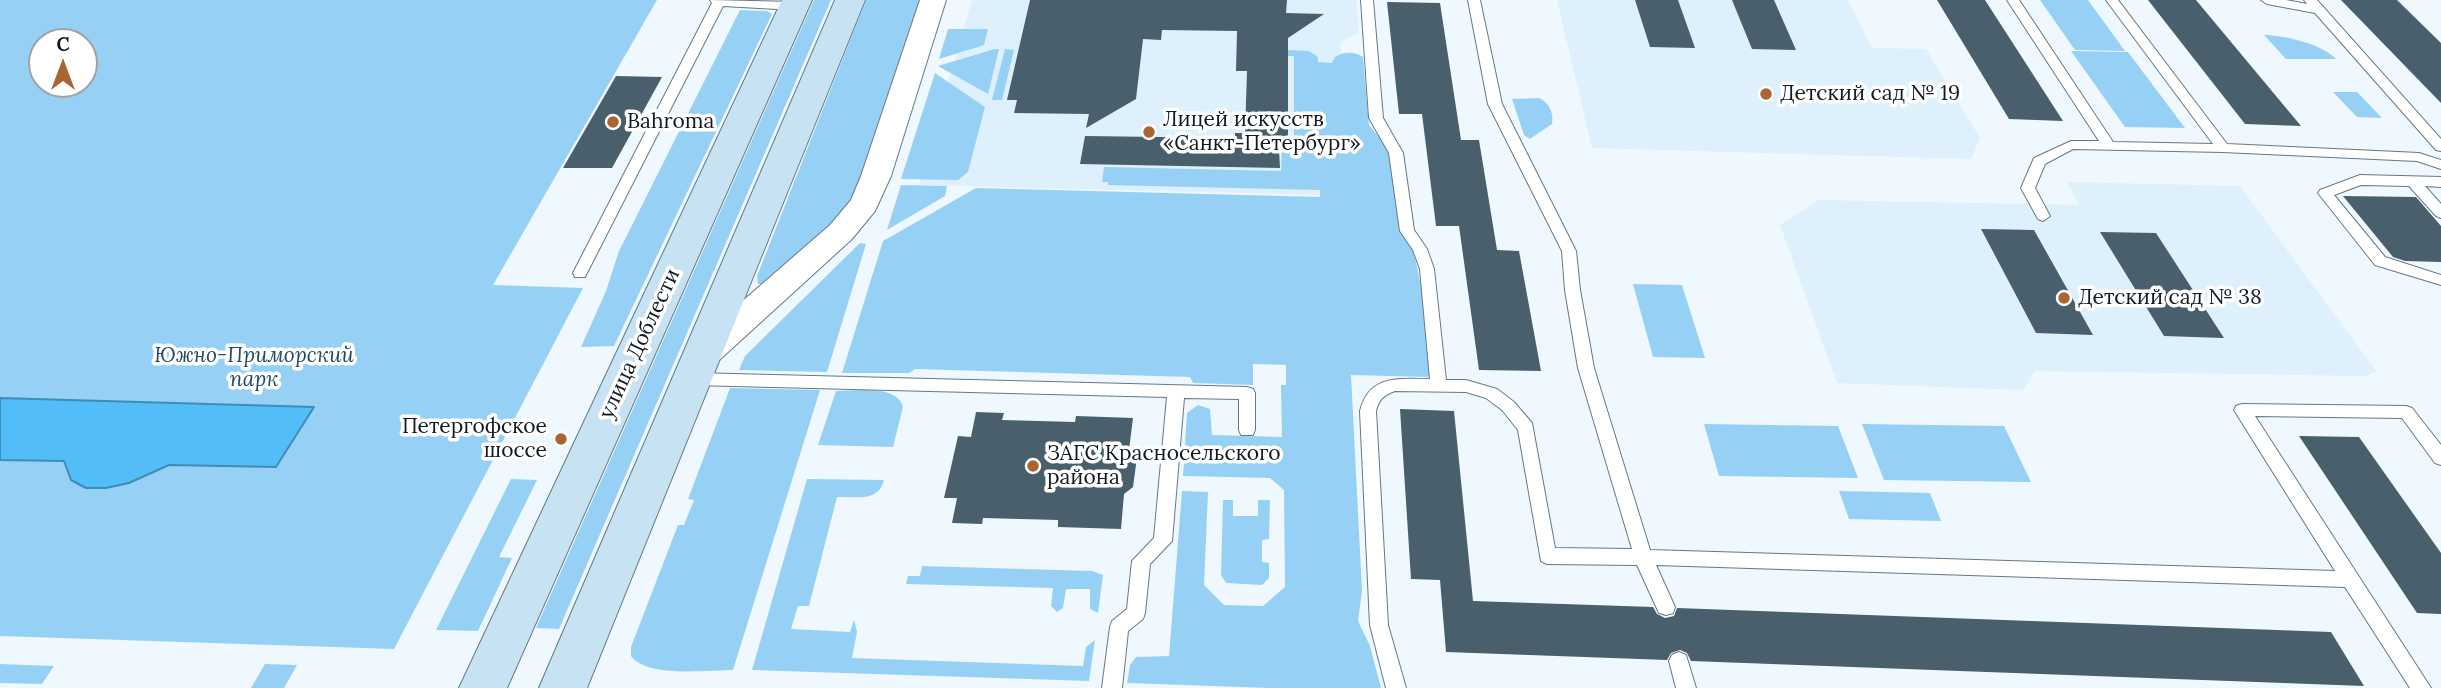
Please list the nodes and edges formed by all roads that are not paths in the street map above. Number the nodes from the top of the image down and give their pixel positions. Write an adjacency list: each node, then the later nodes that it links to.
1 (850, 0): 21 (main road)
2 (933, 0): 21 (street)
3 (1367, 0): 22 (lane)
4 (1474, 0): 26 (lane)
5 (2013, 0): 11 (lane)
6 (2112, 0): 13 (lane)
7 (2267, 0): 10 (lane)
8 (718, 1): 9 (lane); 19 (lane)
9 (796, 3): 30 (main road, улица Доблести)
10 (2314, 5): 12 (lane)
11 (2109, 146): 13 (lane); 18 (lane)
12 (2441, 147)
13 (2223, 148): 14 (lane)
14 (2441, 164)
15 (2413, 181): 16 (lane); 17 (lane); 20 (lane)
16 (2441, 181)
17 (2441, 213)
18 (2043, 216)
19 (580, 273)
20 (2441, 280)
21 (699, 366): 23 (lane); 31 (main road)
22 (1439, 386): 26 (lane); 33 (lane)
23 (1176, 391): 24 (lane); 32 (lane)
24 (1247, 430)
25 (2441, 457): 27 (lane)
26 (1643, 557): 27 (lane); 28 (lane)
27 (2350, 579): 35 (lane)
28 (1666, 607)
29 (1679, 661): 34 (lane)
30 (483, 688)
31 (563, 688)
32 (1112, 688)
33 (1396, 688)
34 (1686, 688)
35 (2421, 688)

